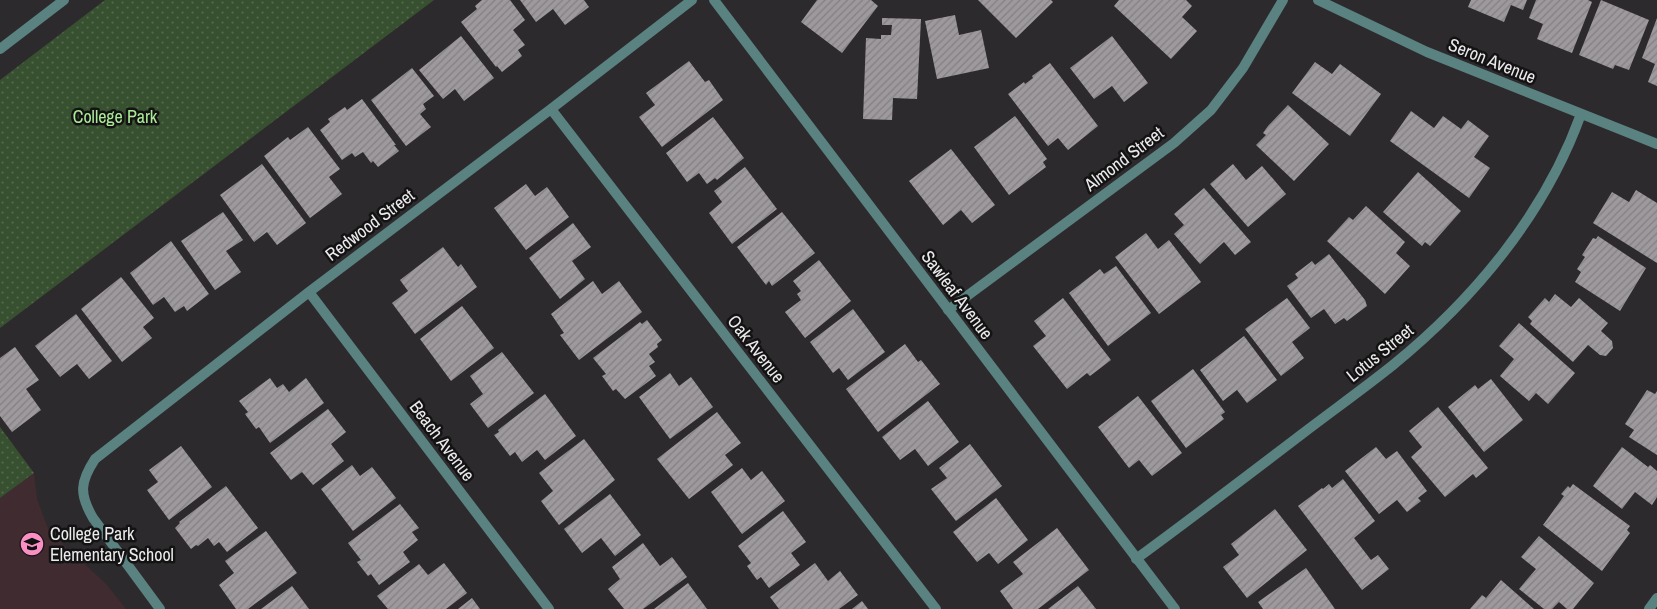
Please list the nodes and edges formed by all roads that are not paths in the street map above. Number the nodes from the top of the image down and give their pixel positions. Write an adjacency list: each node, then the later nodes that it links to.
1 (64, 0): 6 (street)
2 (692, 0): 7 (street, Redwood Street)
3 (714, 0): 11 (street, Sawleaf Avenue)
4 (1283, 0): 11 (street, Almond Street)
5 (1318, 0): 8 (street, Seron Avenue)
6 (0, 49)
7 (551, 109): 10 (street, Redwood Street); 16 (street, Oak Avenue)
8 (1581, 114): 9 (street, Seron Avenue); 12 (street, Lotus Street)
9 (1657, 144)
10 (309, 292): 14 (street, Redwood Street); 15 (street, Beach Avenue)
11 (948, 310): 12 (street, Sawleaf Avenue)
12 (1136, 559): 17 (street, Sawleaf Avenue)
13 (1657, 598): 18 (street)
14 (160, 609)
15 (549, 609)
16 (936, 609)
17 (1175, 609)
18 (1649, 609)

